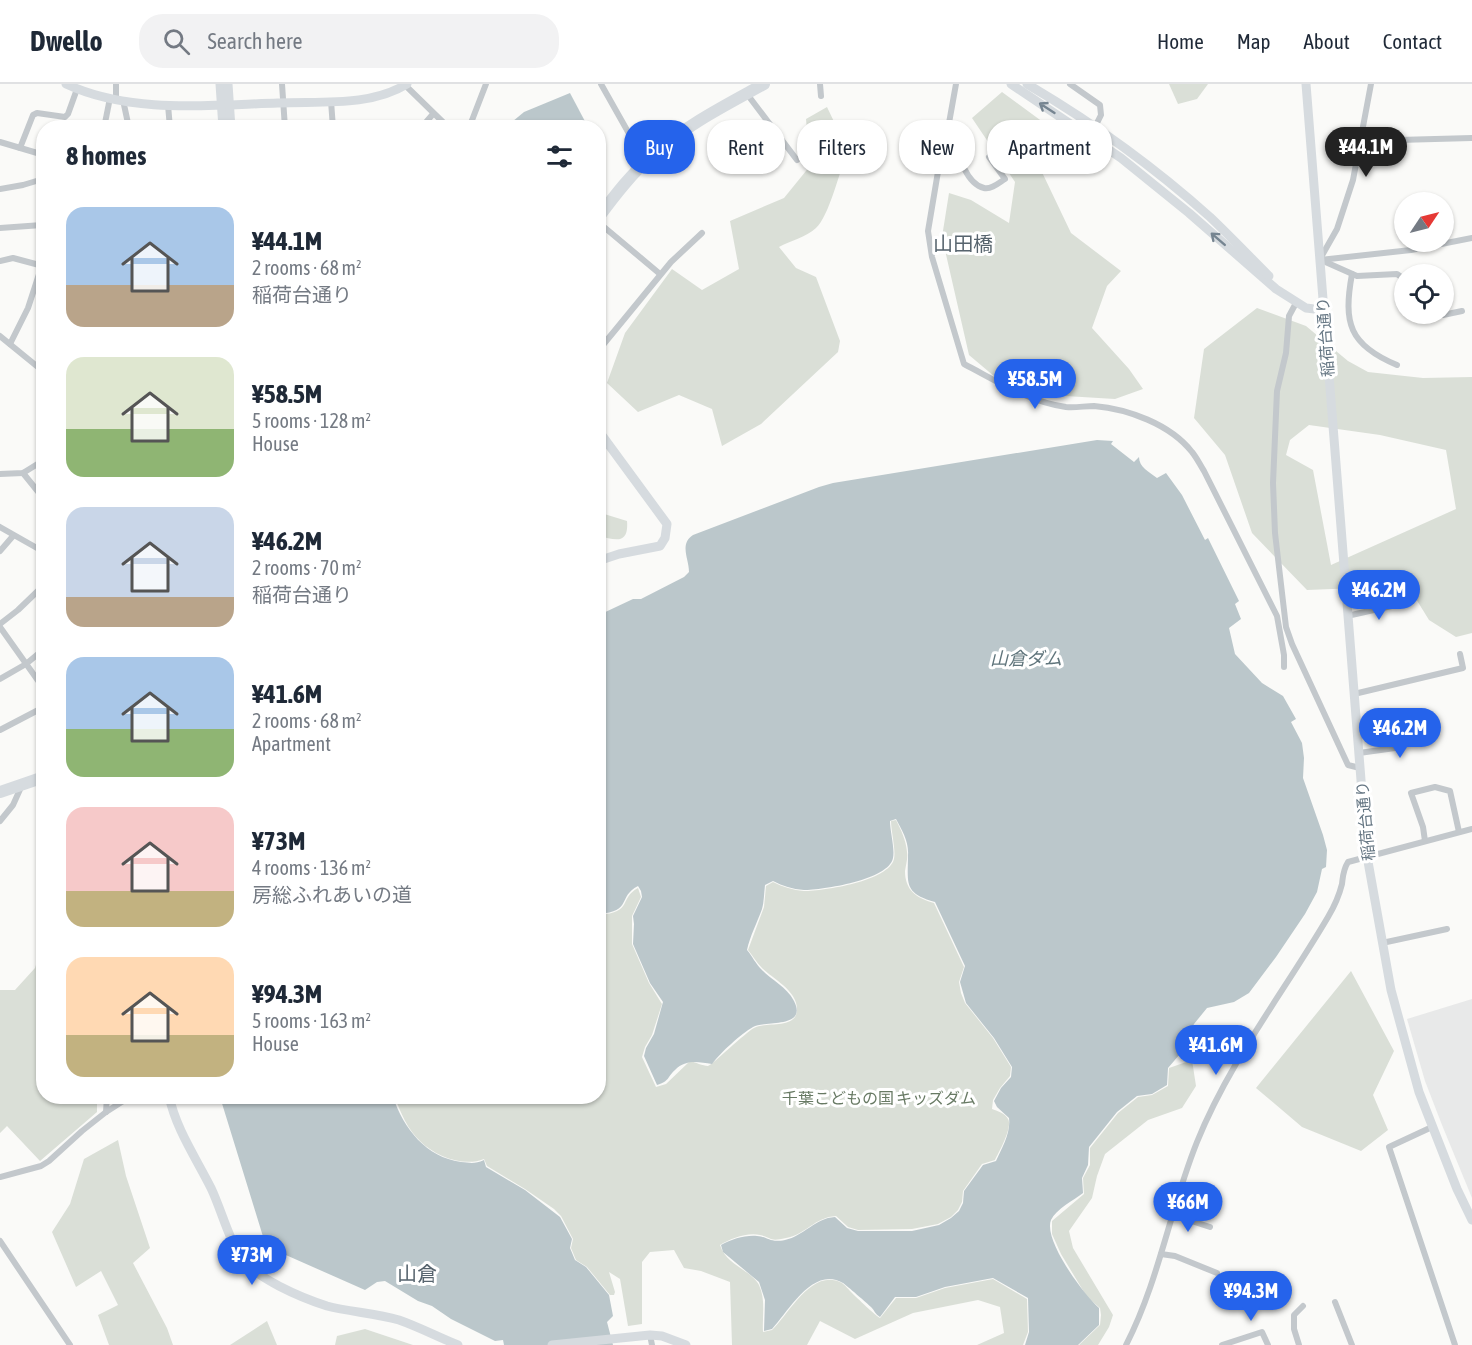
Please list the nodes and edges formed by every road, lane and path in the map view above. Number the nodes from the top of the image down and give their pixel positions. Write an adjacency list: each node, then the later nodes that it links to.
1 (66, 84): 17 (street)
2 (116, 84): 20 (street)
3 (220, 84): 23 (street)
4 (228, 84): 23 (street)
5 (282, 84): 22 (street)
6 (486, 84): 35 (street)
7 (602, 84): 39 (street)
8 (820, 84): 19 (street)
9 (956, 84): 36 (street)
10 (1011, 84): 49 (street, one-way to 10)
11 (1027, 84): 37 (street)
12 (1070, 84): 38 (street)
13 (1306, 84): 62 (street, 稲荷台通り)
14 (1371, 84): 43 (street)
15 (405, 85): 21 (street); 25 (street)
16 (760, 85): 18 (highway)
17 (77, 89): 20 (street); 45 (street)
18 (746, 93): 40 (highway); 48 (street)
19 (821, 96)
20 (116, 99): 24 (street); 26 (street); 27 (street)
21 (331, 101): 22 (street); 32 (street)
22 (284, 102): 23 (street); 31 (street)
23 (225, 104): 24 (street); 29 (street); 30 (street)
24 (168, 105): 28 (street)
25 (433, 114): 33 (street); 34 (street)
26 (107, 120)
27 (125, 120)
28 (169, 120)
29 (224, 120)
30 (229, 120)
31 (285, 120)
32 (332, 120)
33 (428, 120)
34 (440, 120)
35 (472, 120)
36 (950, 120)
37 (1084, 120)
38 (1098, 120)
39 (624, 124)
40 (695, 125)
41 (1472, 138): 43 (street)
42 (1112, 140): 47 (street)
43 (1362, 141): 62 (street)
44 (0, 142): 45 (street)
45 (20, 148): 46 (street)
46 (36, 153)
47 (1138, 159): 49 (street); 69 (street)
48 (797, 160)
49 (1132, 167): 69 (street, one-way to 49)
50 (633, 174): 56 (highway)
51 (938, 174): 95 (street)
52 (966, 174): 53 (street)
53 (1001, 174)
54 (36, 180): 55 (street)
55 (0, 189)
56 (606, 209)
57 (36, 225): 59 (street)
58 (606, 227): 65 (street)
59 (0, 228)
60 (702, 234): 65 (street)
61 (1472, 238): 62 (street)
62 (1320, 260): 66 (street); 70 (street, 稲荷台通り)
63 (0, 261): 64 (street)
64 (36, 264)
65 (660, 274): 74 (street)
66 (1352, 274): 67 (street); 77 (street)
67 (1394, 274)
68 (36, 285): 75 (street)
69 (1296, 303): 70 (street); 103 (street)
70 (1323, 310): 90 (street, 稲荷台通り)
71 (1462, 311): 72 (street)
72 (1454, 313)
73 (0, 336): 75 (street)
74 (606, 341)
75 (10, 344): 76 (street)
76 (36, 365)
77 (1397, 365)
78 (606, 444): 87 (street)
79 (36, 465): 80 (street)
80 (23, 473): 81 (street); 82 (street)
81 (0, 474)
82 (36, 489)
83 (0, 527): 84 (street)
84 (14, 536): 85 (street); 86 (street)
85 (36, 548)
86 (0, 551)
87 (606, 558)
88 (36, 593): 91 (street)
89 (1405, 603): 90 (street)
90 (1347, 616): 98 (street, 稲荷台通り)
91 (0, 626): 94 (street)
92 (1460, 654): 98 (street)
93 (36, 656): 94 (street)
94 (26, 664): 96 (street); 97 (street)
95 (1284, 667)
96 (36, 678)
97 (0, 679)
98 (1354, 694): 102 (street, 稲荷台通り)
99 (36, 711): 100 (street)
100 (0, 730)
101 (1432, 734): 102 (street)
102 (1359, 753): 103 (street, 稲荷台通り)
103 (1360, 768): 111 (street, 稲荷台通り)
104 (36, 780): 105 (highway)
105 (22, 785): 106 (highway); 107 (street)
106 (0, 792)
107 (0, 821)
108 (1472, 829): 109 (street)
109 (1459, 832): 110 (street); 110 (street)
110 (1425, 841): 111 (street)
111 (1367, 856): 113 (street, 稲荷台通り); 120 (street)
112 (1447, 929): 113 (street)
113 (1382, 943): 118 (street, 稲荷台通り)
114 (106, 1104): 117 (street)
115 (118, 1104): 117 (street)
116 (172, 1104): 130 (street)
117 (106, 1112): 119 (street)
118 (1432, 1127): 121 (street, 稲荷台通り); 138 (street)
119 (0, 1177)
120 (1173, 1215): 122 (street); 124 (street)
121 (1472, 1220)
122 (1210, 1227)
123 (0, 1241): 129 (street)
124 (1161, 1254): 125 (street); 133 (street)
125 (1216, 1273)
126 (1335, 1302): 137 (street)
127 (1303, 1306): 136 (street)
128 (651, 1340): 131 (street); 132 (street)
129 (70, 1345)
130 (458, 1345)
131 (552, 1345)
132 (686, 1345)
133 (1126, 1345)
134 (1222, 1345): 135 (street)
135 (1268, 1345)
136 (1299, 1345)
137 (1352, 1345)
138 (1455, 1345)

